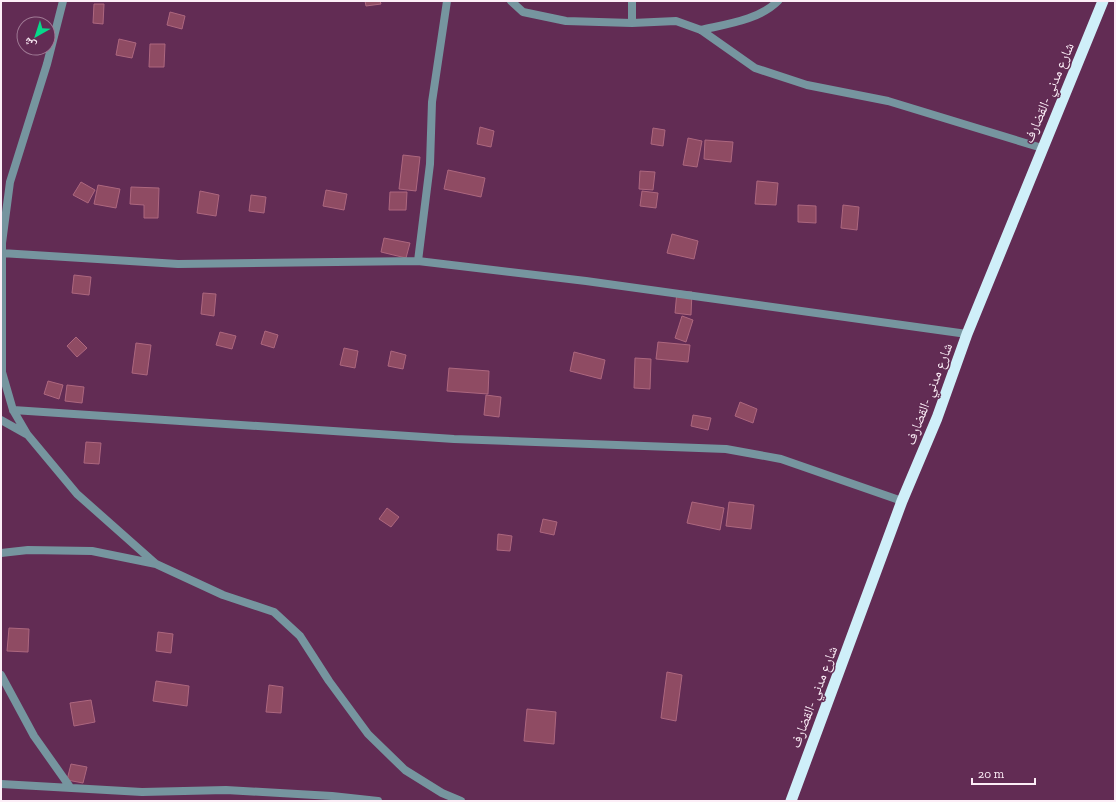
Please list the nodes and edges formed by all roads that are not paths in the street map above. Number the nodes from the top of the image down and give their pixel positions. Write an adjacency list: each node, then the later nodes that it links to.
1 (63, 1): 10 (street)
2 (447, 1): 11 (street)
3 (511, 1): 7 (street)
4 (632, 1): 7 (street)
5 (778, 1): 8 (street)
6 (1103, 1): 9 (highway, شارع مدني -القضارف)
7 (632, 23): 8 (street)
8 (702, 30): 9 (street)
9 (1042, 148): 12 (highway, شارع مدني -القضارف)
10 (2, 253): 11 (street); 13 (street)
11 (418, 261): 12 (street)
12 (967, 334): 16 (highway, شارع مدني -القضارف)
13 (13, 410): 15 (street); 16 (street)
14 (1, 420): 15 (street)
15 (27, 434): 18 (street)
16 (902, 502): 24 (highway, شارع مدني -القضارف)
17 (1, 552): 18 (street)
18 (156, 564): 23 (street)
19 (1, 674): 21 (street)
20 (1, 784): 21 (street)
21 (70, 787): 22 (street)
22 (378, 801)
23 (461, 801)
24 (791, 801)

